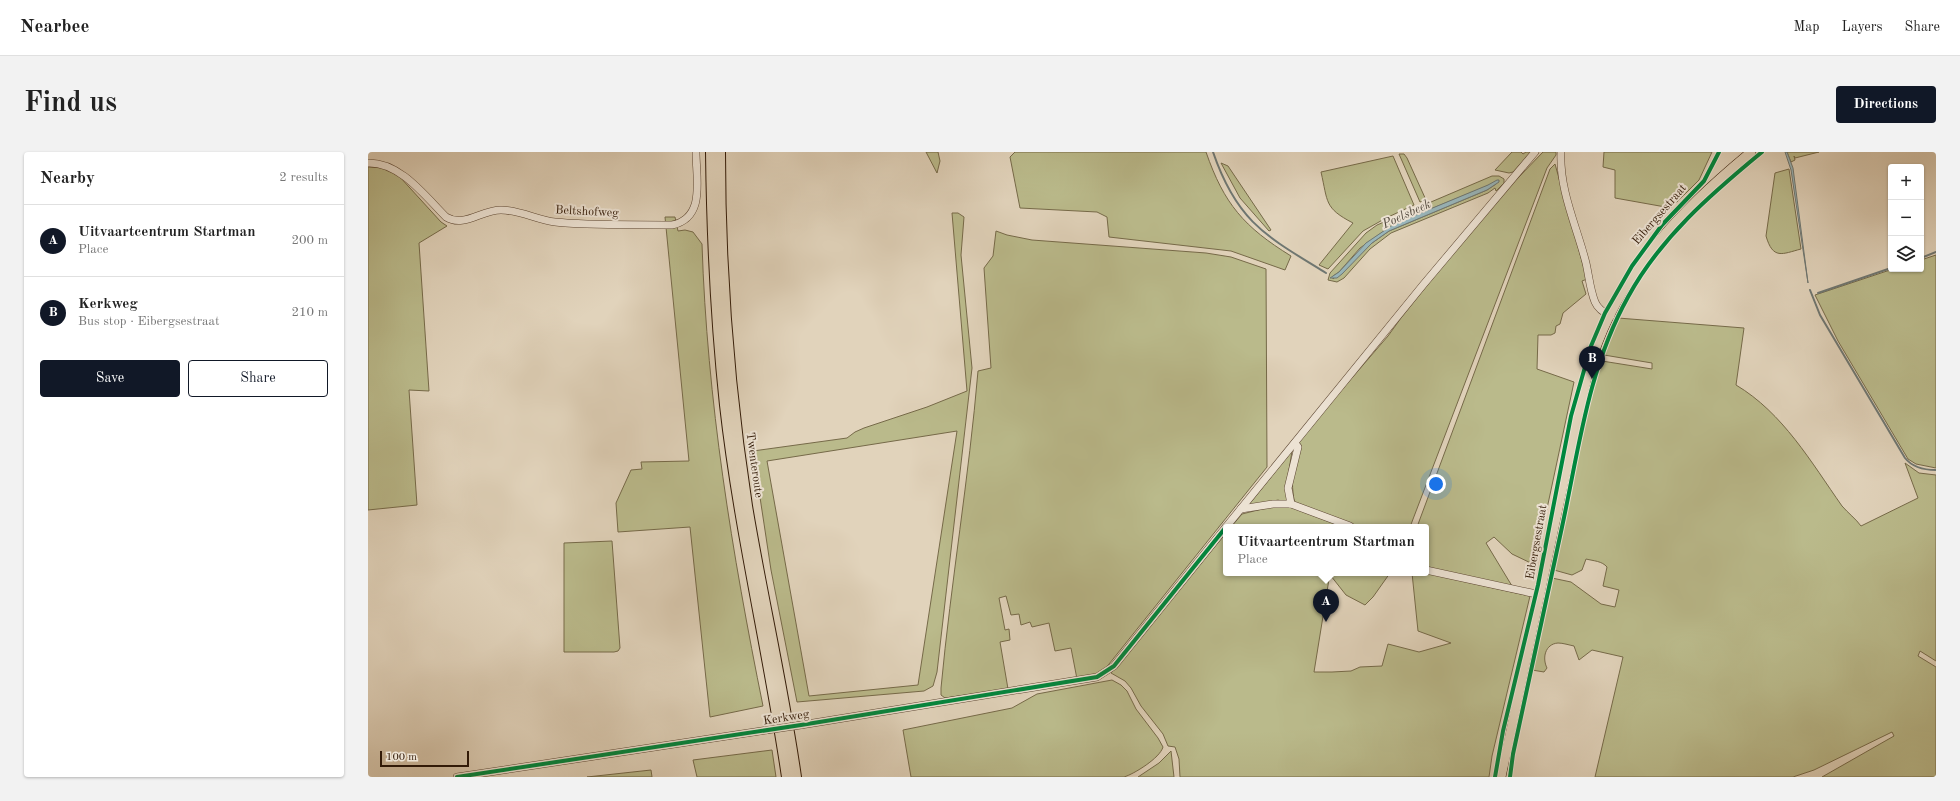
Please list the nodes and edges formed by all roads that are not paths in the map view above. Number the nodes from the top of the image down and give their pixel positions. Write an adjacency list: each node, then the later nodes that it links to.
1 (696, 152): 7 (street, Beltshofweg)
2 (712, 152): 18 (highway, Twenteroute)
3 (720, 152): 19 (highway, Twenteroute)
4 (1535, 152): 9 (street, Kerkweg)
5 (1561, 152): 8 (street)
6 (1751, 152): 8 (main road, Eibergsestraat)
7 (368, 163)
8 (1611, 316): 16 (main road, Eibergsestraat)
9 (1295, 443): 10 (street); 11 (street, Kerkweg)
10 (1291, 504): 11 (street); 13 (street)
11 (1241, 509): 12 (street, Kerkweg)
12 (1228, 524)
13 (1345, 524)
14 (1223, 531): 17 (street, Kerkweg, bridge)
15 (1429, 571): 16 (street)
16 (1541, 595): 20 (main road, Eibergsestraat)
17 (457, 777)
18 (787, 777)
19 (796, 777)
20 (1501, 777)

